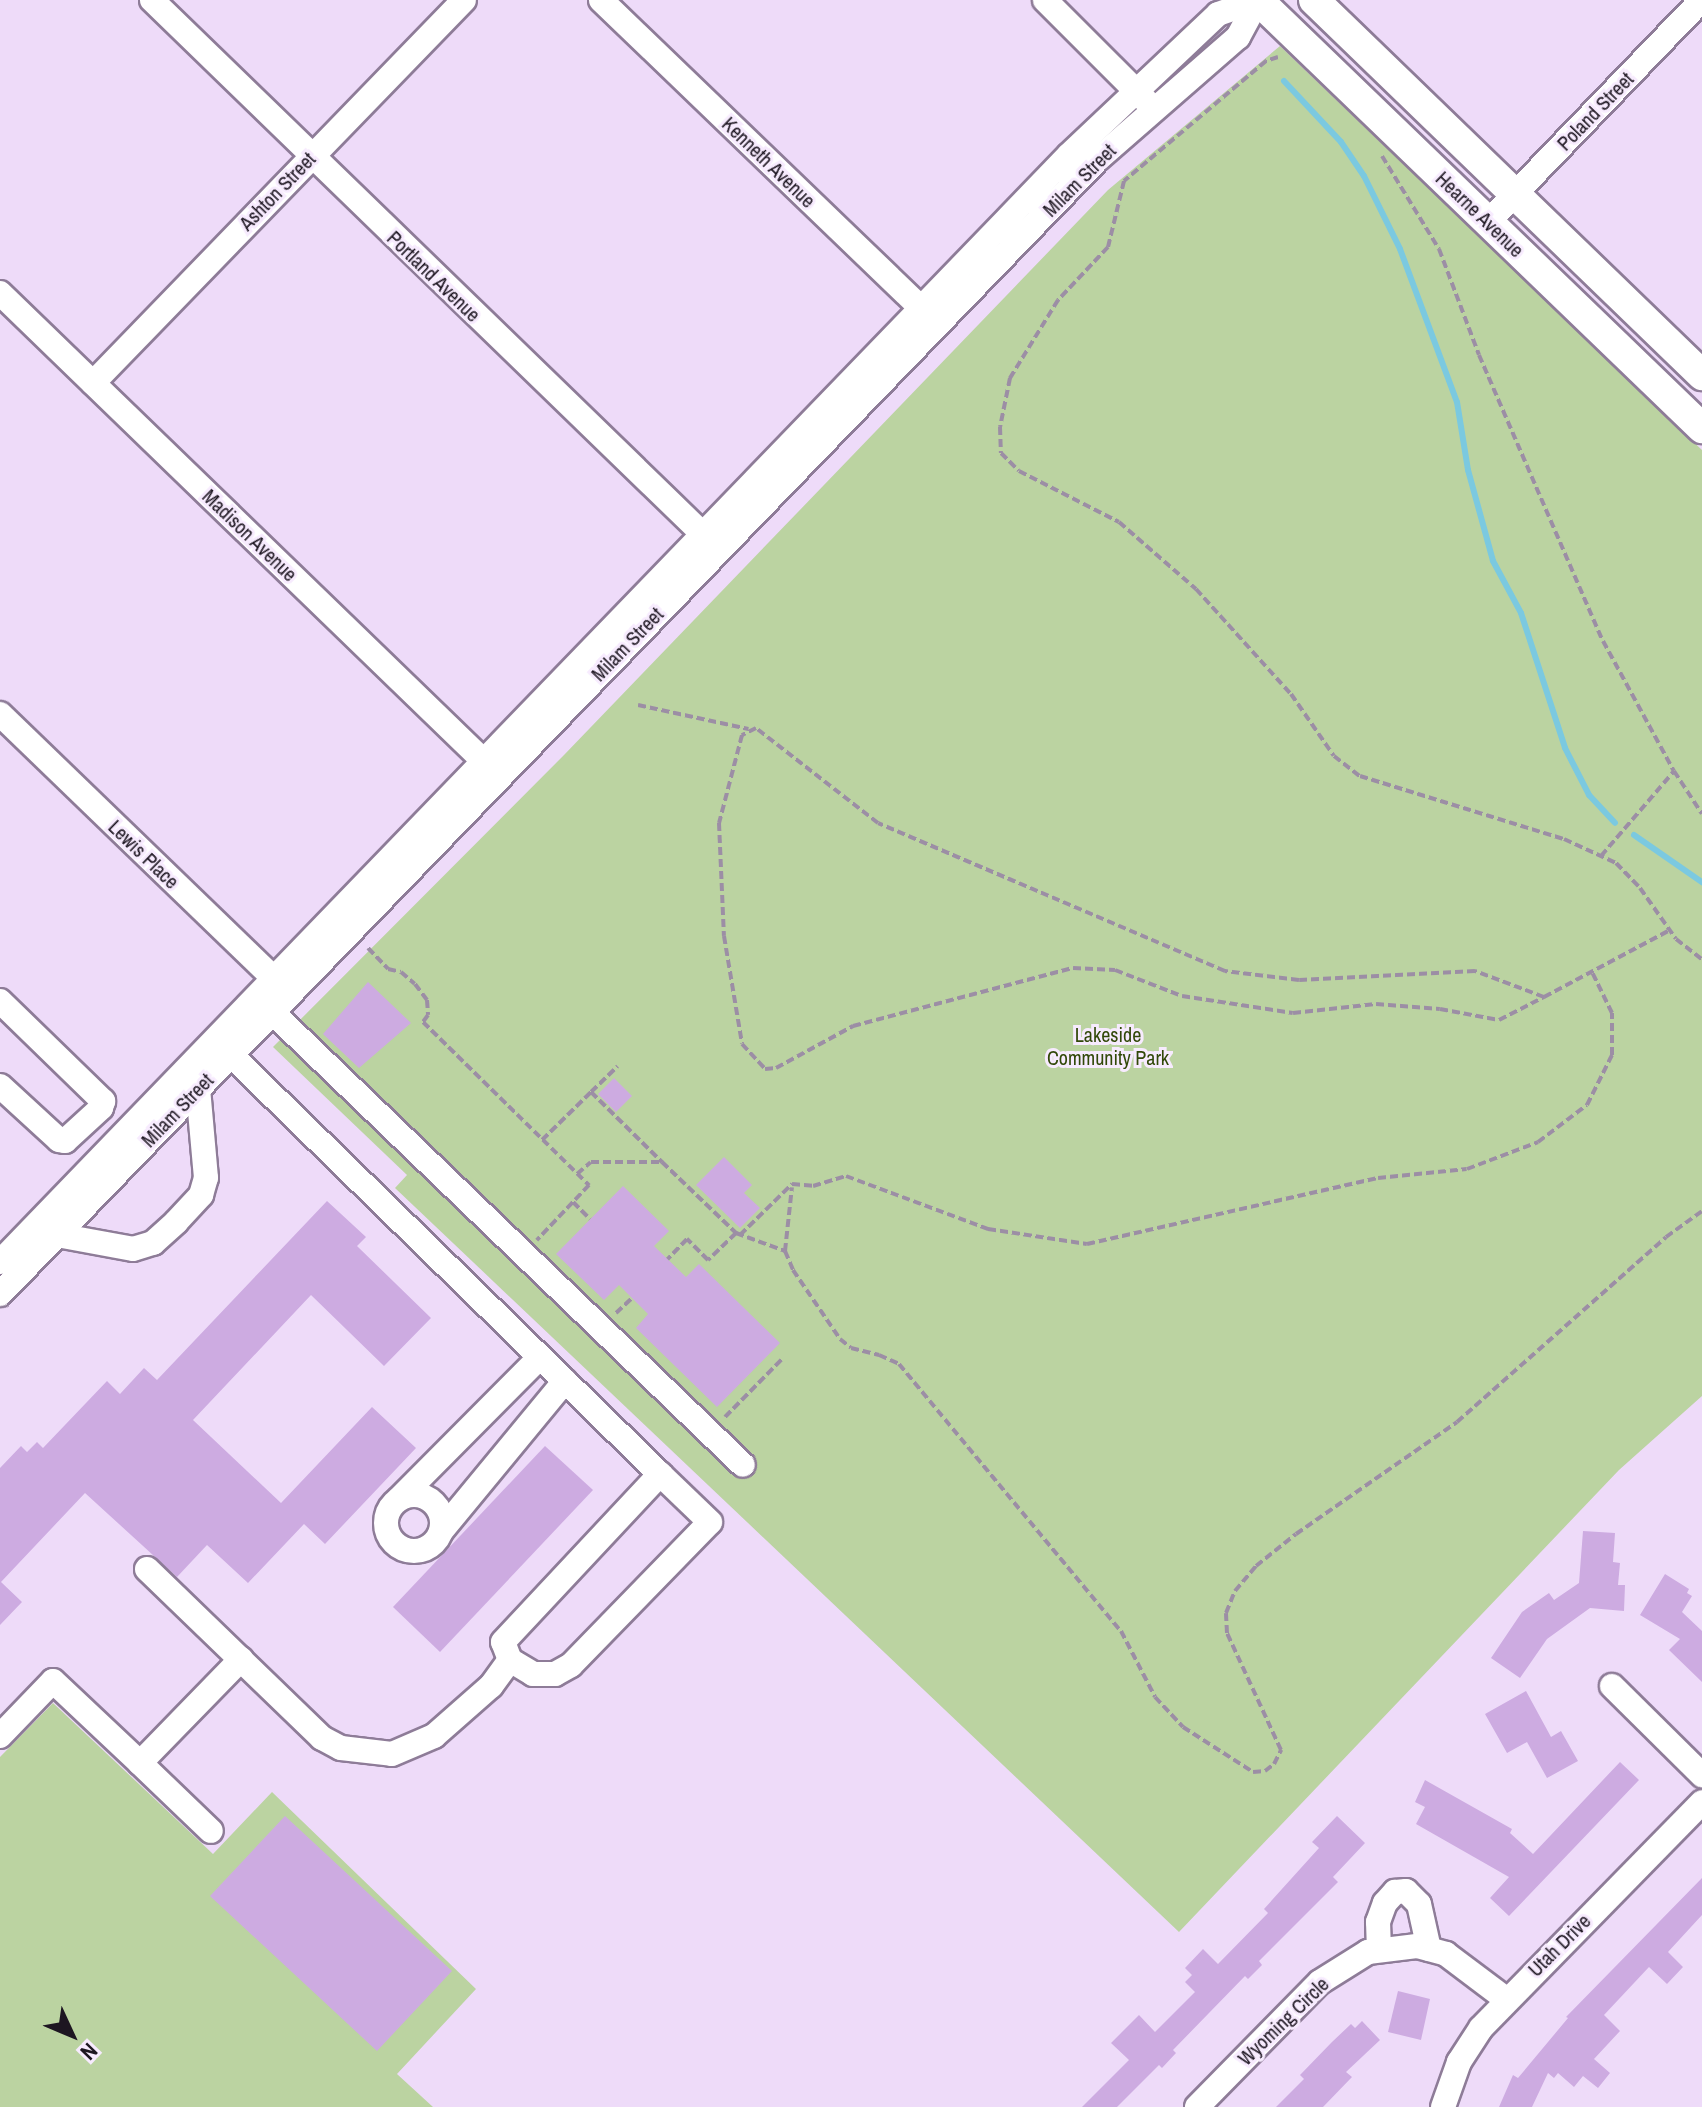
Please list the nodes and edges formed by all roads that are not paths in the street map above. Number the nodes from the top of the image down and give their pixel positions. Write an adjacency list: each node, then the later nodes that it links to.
1 (152, 0): 10 (street, Portland Avenue)
2 (464, 0): 10 (street, Ashton Street)
3 (601, 0): 14 (street, Kenneth Avenue)
4 (1045, 0): 8 (street)
5 (1258, 0): 8 (street, Milam Street); 9 (street, Milam Street); 12 (main road, Hearne Avenue)
6 (1314, 0): 11 (main road, Hearne Avenue)
7 (1702, 0): 11 (street, Poland Street)
8 (1136, 90): 9 (street); 14 (street, Milam Street)
9 (1153, 109): 14 (street, Milam Street)
10 (310, 156): 16 (street, Ashton Street); 18 (street, Portland Avenue)
11 (1515, 194): 12 (street, Poland Street); 15 (main road, Hearne Avenue)
12 (1488, 222): 17 (main road, Hearne Avenue)
13 (0, 293): 16 (street, Madison Avenue)
14 (929, 316): 18 (street, Milam Street)
15 (1702, 375)
16 (93, 383): 20 (street, Madison Avenue)
17 (1702, 428)
18 (711, 542): 20 (street, Milam Street)
19 (0, 714): 21 (street, Lewis Place)
20 (491, 768): 21 (street, Milam Street)
21 (281, 985): 23 (street, Milam Street); 28 (street, Milam Street)
22 (0, 1001): 25 (street)
23 (272, 1012): 24 (street, Milam Street); 32 (street)
24 (231, 1055): 26 (street, Milam Street); 30 (street)
25 (0, 1086)
26 (198, 1089): 27 (street, Milam Street); 27 (street)
27 (57, 1235): 29 (street, Milam Street)
28 (0, 1262)
29 (0, 1294)
30 (540, 1357): 31 (street); 34 (street)
31 (565, 1381): 33 (street); 35 (street)
32 (743, 1465)
33 (660, 1474): 38 (street); 38 (street)
34 (399, 1499): 35 (street); 35 (street)
35 (442, 1530)
36 (147, 1569): 37 (street)
37 (241, 1659): 38 (street); 41 (street)
38 (510, 1660)
39 (1612, 1686): 42 (street)
40 (0, 1736): 41 (street)
41 (140, 1763): 44 (street)
42 (1702, 1775)
43 (1702, 1802): 47 (street, Utah Drive)
44 (211, 1831)
45 (1429, 1949): 46 (street, Wyoming Circle); 46 (street); 47 (street, Wyoming Circle)
46 (1379, 1950): 48 (street, Wyoming Circle)
47 (1506, 1999): 49 (street, Utah Drive)
48 (1197, 2107)
49 (1443, 2107)

